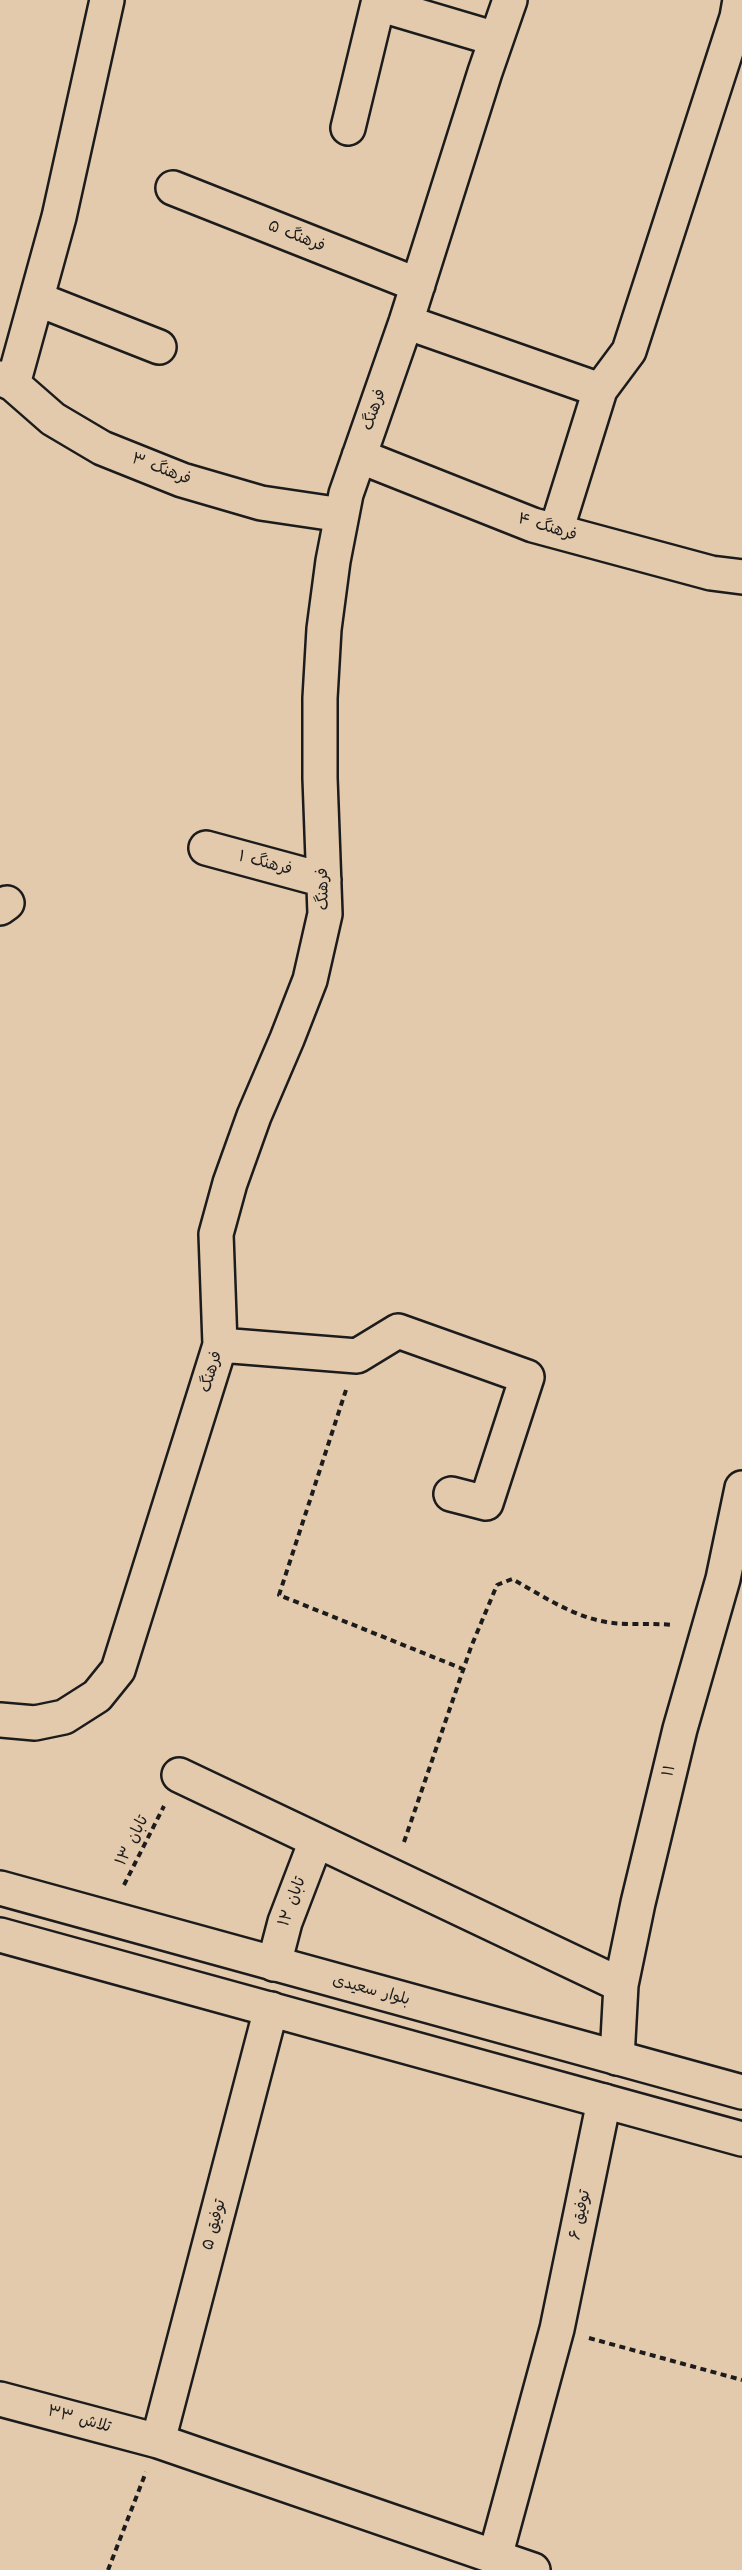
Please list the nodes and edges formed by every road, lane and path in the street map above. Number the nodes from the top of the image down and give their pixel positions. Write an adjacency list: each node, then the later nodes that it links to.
1 (107, 0): 8 (street)
2 (510, 0): 4 (street, فرهنگ)
3 (740, 0): 12 (street)
4 (496, 39): 5 (street); 7 (street, فرهنگ)
5 (348, 128)
6 (173, 188): 7 (street, فرهنگ ۵)
7 (418, 285): 9 (street, فرهنگ)
8 (37, 299): 10 (street); 11 (street)
9 (406, 322): 12 (street); 13 (street, فرهنگ)
10 (159, 347)
11 (7, 381): 14 (street, فرهنگ ۳)
12 (600, 390): 15 (street)
13 (359, 456): 14 (street, فرهنگ); 15 (street, فرهنگ ۴)
14 (342, 515): 18 (street, فرهنگ)
15 (556, 531): 16 (street, فرهنگ ۴)
16 (742, 577)
17 (206, 848): 18 (street, فرهنگ ۱)
18 (324, 880): 19 (street, فرهنگ)
19 (220, 1345): 20 (street); 25 (street, فرهنگ)
20 (357, 1356): 22 (street); 24 (path)
21 (742, 1488): 23 (street, ۱۱)
22 (451, 1494)
23 (709, 1628): 24 (path); 33 (street, ۱۱)
24 (463, 1668): 28 (path)
25 (0, 1720)
26 (179, 1775): 27 (street); 30 (path, تابان ۱۳)
27 (316, 1841): 28 (street); 32 (street, تابان ۱۲)
28 (392, 1876): 33 (street)
29 (0, 1888): 30 (street, بلوار سعیدی)
30 (108, 1918): 32 (street, بلوار سعیدی)
31 (0, 1935): 34 (street)
32 (274, 1964): 35 (street, بلوار سعیدی)
33 (621, 1985): 37 (street, ۱۱)
34 (271, 2009): 36 (street); 44 (street, توفیق ۵)
35 (453, 2013): 36 (street); 37 (street, بلوار سعیدی)
36 (441, 2056): 39 (street)
37 (617, 2058): 38 (street, بلوار سعیدی)
38 (742, 2092)
39 (604, 2101): 40 (street); 41 (street, توفیق ۶)
40 (742, 2139)
41 (557, 2329): 42 (path); 45 (street, توفیق ۶)
42 (742, 2380)
43 (0, 2399): 44 (street, تلاش ۳۳)
44 (158, 2441): 45 (street, تلاش ۳۳); 46 (path)
45 (495, 2557): 47 (street, تلاش ۳۳)
46 (108, 2570)
47 (533, 2570)

